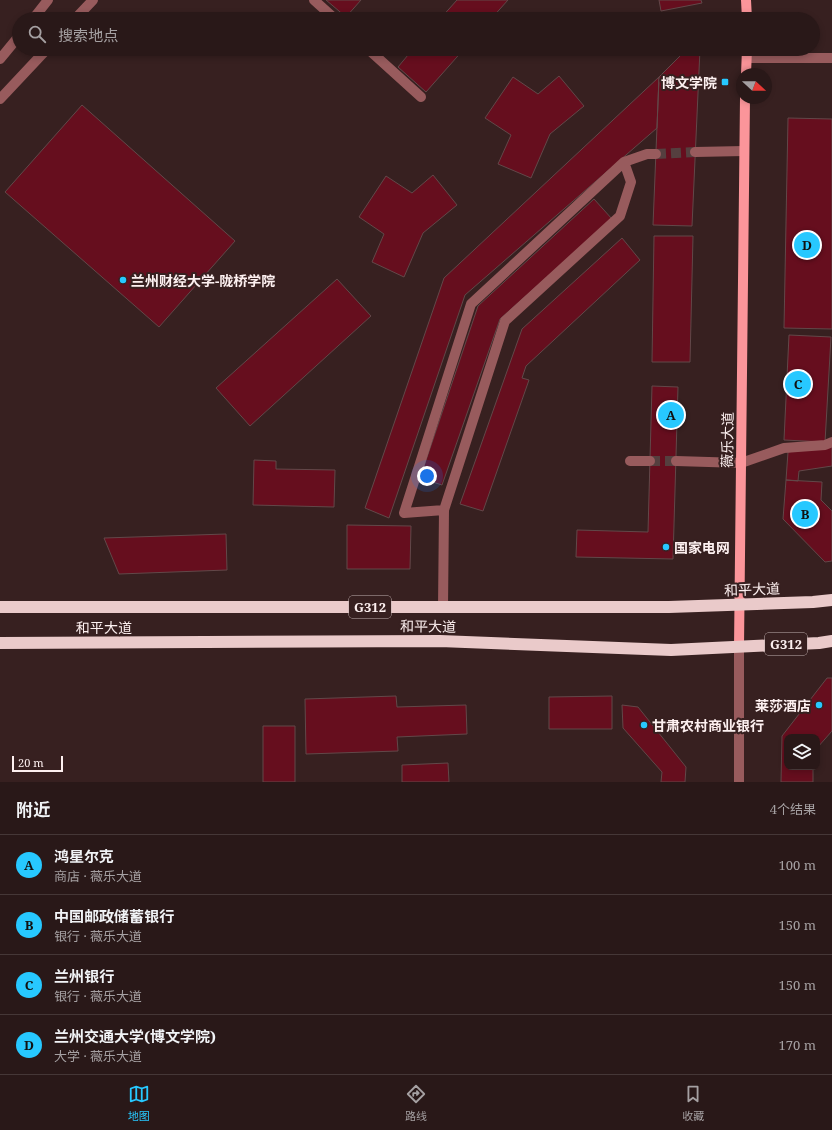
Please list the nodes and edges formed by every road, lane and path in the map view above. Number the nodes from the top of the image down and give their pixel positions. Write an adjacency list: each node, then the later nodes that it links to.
1 (48, 0): 5 (street)
2 (93, 0): 6 (street)
3 (314, 0): 7 (street)
4 (746, 0): 8 (main road)
5 (38, 12)
6 (82, 12)
7 (327, 12)
8 (747, 12)
9 (12, 44): 15 (street)
10 (40, 56): 18 (street)
11 (376, 56): 17 (street)
12 (747, 56): 16 (main road)
13 (790, 56): 14 (street)
14 (832, 58)
15 (0, 59)
16 (746, 68)
17 (420, 97)
18 (0, 99)
19 (746, 104): 20 (main road, 薇乐大道)
20 (744, 151): 21 (street); 28 (main road, 薇乐大道)
21 (696, 152)
22 (656, 154): 23 (street)
23 (624, 162): 29 (street); 29 (street)
24 (832, 442): 28 (street)
25 (630, 461): 26 (street)
26 (650, 461)
27 (676, 461): 28 (street)
28 (741, 463): 31 (main road, 薇乐大道)
29 (444, 510): 32 (street)
30 (832, 600): 31 (highway, 和平大道 / G312)
31 (740, 605): 32 (highway, 和平大道 / G312); 36 (main road, 薇乐大道)
32 (443, 606): 33 (highway, 和平大道 / G312)
33 (0, 607)
34 (832, 641): 36 (highway, 和平大道 / G312)
35 (0, 643): 36 (highway, 和平大道 / G312)
36 (739, 646): 37 (street, 薇乐大道)
37 (740, 782)

